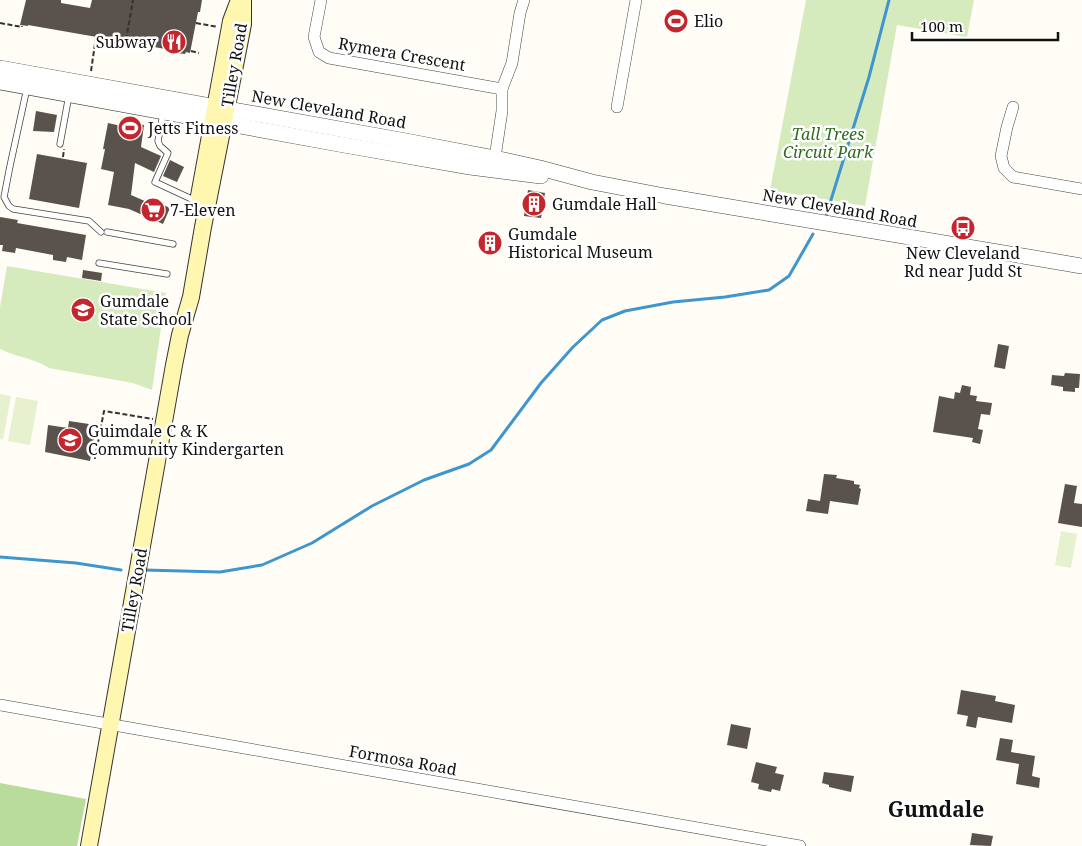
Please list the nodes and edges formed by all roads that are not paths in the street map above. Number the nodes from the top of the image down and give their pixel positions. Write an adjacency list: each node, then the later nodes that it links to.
1 (239, 0): 14 (main road, Tilley Road)
2 (243, 0): 14 (main road, Tilley Road)
3 (321, 0): 9 (street, Rymera Crescent)
4 (524, 0): 9 (street)
5 (636, 0): 11 (street)
6 (0, 68): 14 (street, New Cleveland Road)
7 (0, 82): 8 (street, New Cleveland Road)
8 (27, 87): 10 (street, New Cleveland Road); 19 (lane)
9 (502, 88): 16 (street)
10 (69, 95): 13 (street, New Cleveland Road); 15 (lane)
11 (617, 107)
12 (1013, 107): 17 (street)
13 (163, 113): 14 (street, New Cleveland Road); 18 (lane)
14 (220, 115): 16 (street, New Cleveland Road); 18 (main road, Tilley Road); 23 (main road, Tilley Road)
15 (60, 144)
16 (494, 164): 21 (street, New Cleveland Road)
17 (1082, 189)
18 (198, 202): 23 (main road, Tilley Road)
19 (173, 244)
20 (99, 262): 22 (lane)
21 (1082, 266)
22 (167, 274)
23 (180, 335): 25 (main road, Tilley Road)
24 (0, 705): 25 (street, Formosa Road)
25 (111, 724): 26 (main road, Tilley Road); 27 (street, Formosa Road)
26 (89, 846)
27 (800, 846)

